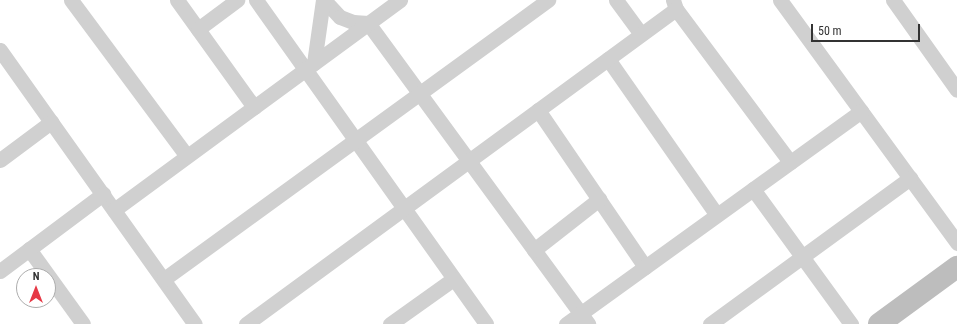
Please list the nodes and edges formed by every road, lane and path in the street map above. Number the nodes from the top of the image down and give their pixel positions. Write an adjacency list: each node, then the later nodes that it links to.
1 (71, 0): 25 (street)
2 (177, 0): 13 (street)
3 (237, 0): 13 (street)
4 (256, 0): 17 (street)
5 (324, 0): 12 (street); 17 (street)
6 (400, 0): 12 (street)
7 (548, 0): 19 (street)
8 (616, 0): 14 (street)
9 (893, 0): 18 (street)
10 (787, 2): 22 (street)
11 (675, 4): 14 (street); 28 (street)
12 (368, 23): 17 (street); 19 (street)
13 (198, 29): 20 (street)
14 (641, 34): 16 (street)
15 (0, 50): 23 (street)
16 (608, 59): 21 (street); 35 (street)
17 (309, 67): 20 (street); 24 (street)
18 (957, 90)
19 (420, 93): 24 (street); 27 (street)
20 (254, 107): 25 (street)
21 (538, 110): 27 (street); 32 (street)
22 (861, 111): 28 (street); 29 (street)
23 (51, 122): 26 (street); 31 (street)
24 (354, 141): 33 (street); 44 (street)
25 (187, 156): 34 (street)
26 (0, 160)
27 (469, 161): 33 (street); 38 (street)
28 (790, 162): 30 (street)
29 (910, 178): 36 (street); 39 (street)
30 (753, 189): 35 (street); 39 (street)
31 (103, 194): 34 (street); 37 (street)
32 (599, 199): 38 (street); 40 (street)
33 (403, 209): 43 (street); 48 (street)
34 (114, 210): 44 (street)
35 (717, 215): 40 (street)
36 (957, 243)
37 (29, 249): 42 (street); 46 (street)
38 (534, 250): 45 (street)
39 (802, 257): 52 (street); 53 (street)
40 (645, 267): 45 (street)
41 (957, 267): 54 (street)
42 (0, 271)
43 (453, 278): 49 (street); 50 (street)
44 (164, 280): 47 (street)
45 (584, 319): 51 (street)
46 (84, 324)
47 (196, 324)
48 (246, 324)
49 (390, 324)
50 (486, 324)
51 (566, 324)
52 (710, 324)
53 (851, 324)
54 (879, 324)

